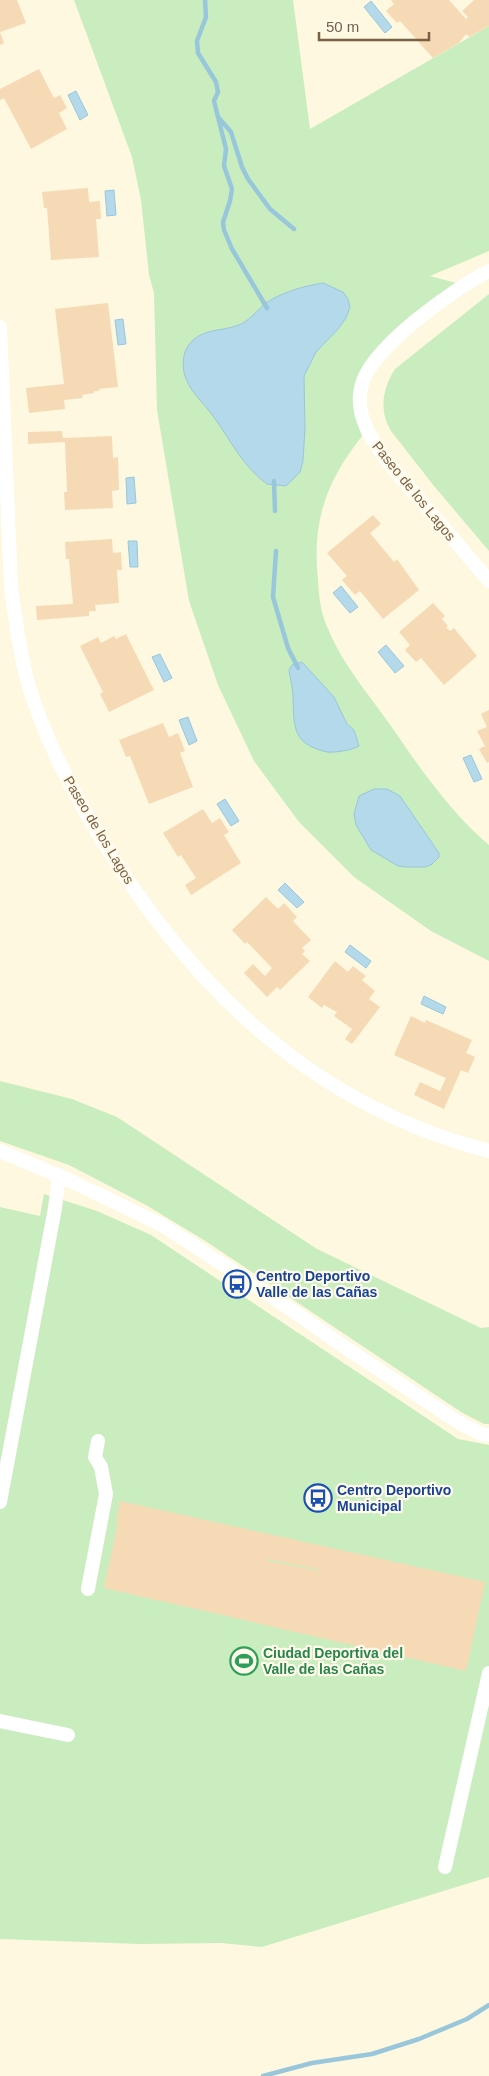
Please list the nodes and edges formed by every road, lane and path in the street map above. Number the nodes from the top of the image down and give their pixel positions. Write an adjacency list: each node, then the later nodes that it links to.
1 (489, 271): 3 (street, Paseo de los Lagos)
2 (0, 327): 5 (street, Paseo de los Lagos)
3 (489, 581)
4 (0, 1150): 6 (street)
5 (489, 1151)
6 (65, 1178): 7 (street); 9 (street)
7 (489, 1435)
8 (98, 1441): 11 (street)
9 (5, 1450): 10 (street)
10 (0, 1502)
11 (88, 1590)
12 (489, 1673): 15 (street)
13 (0, 1721): 14 (street)
14 (68, 1735)
15 (445, 1867)

